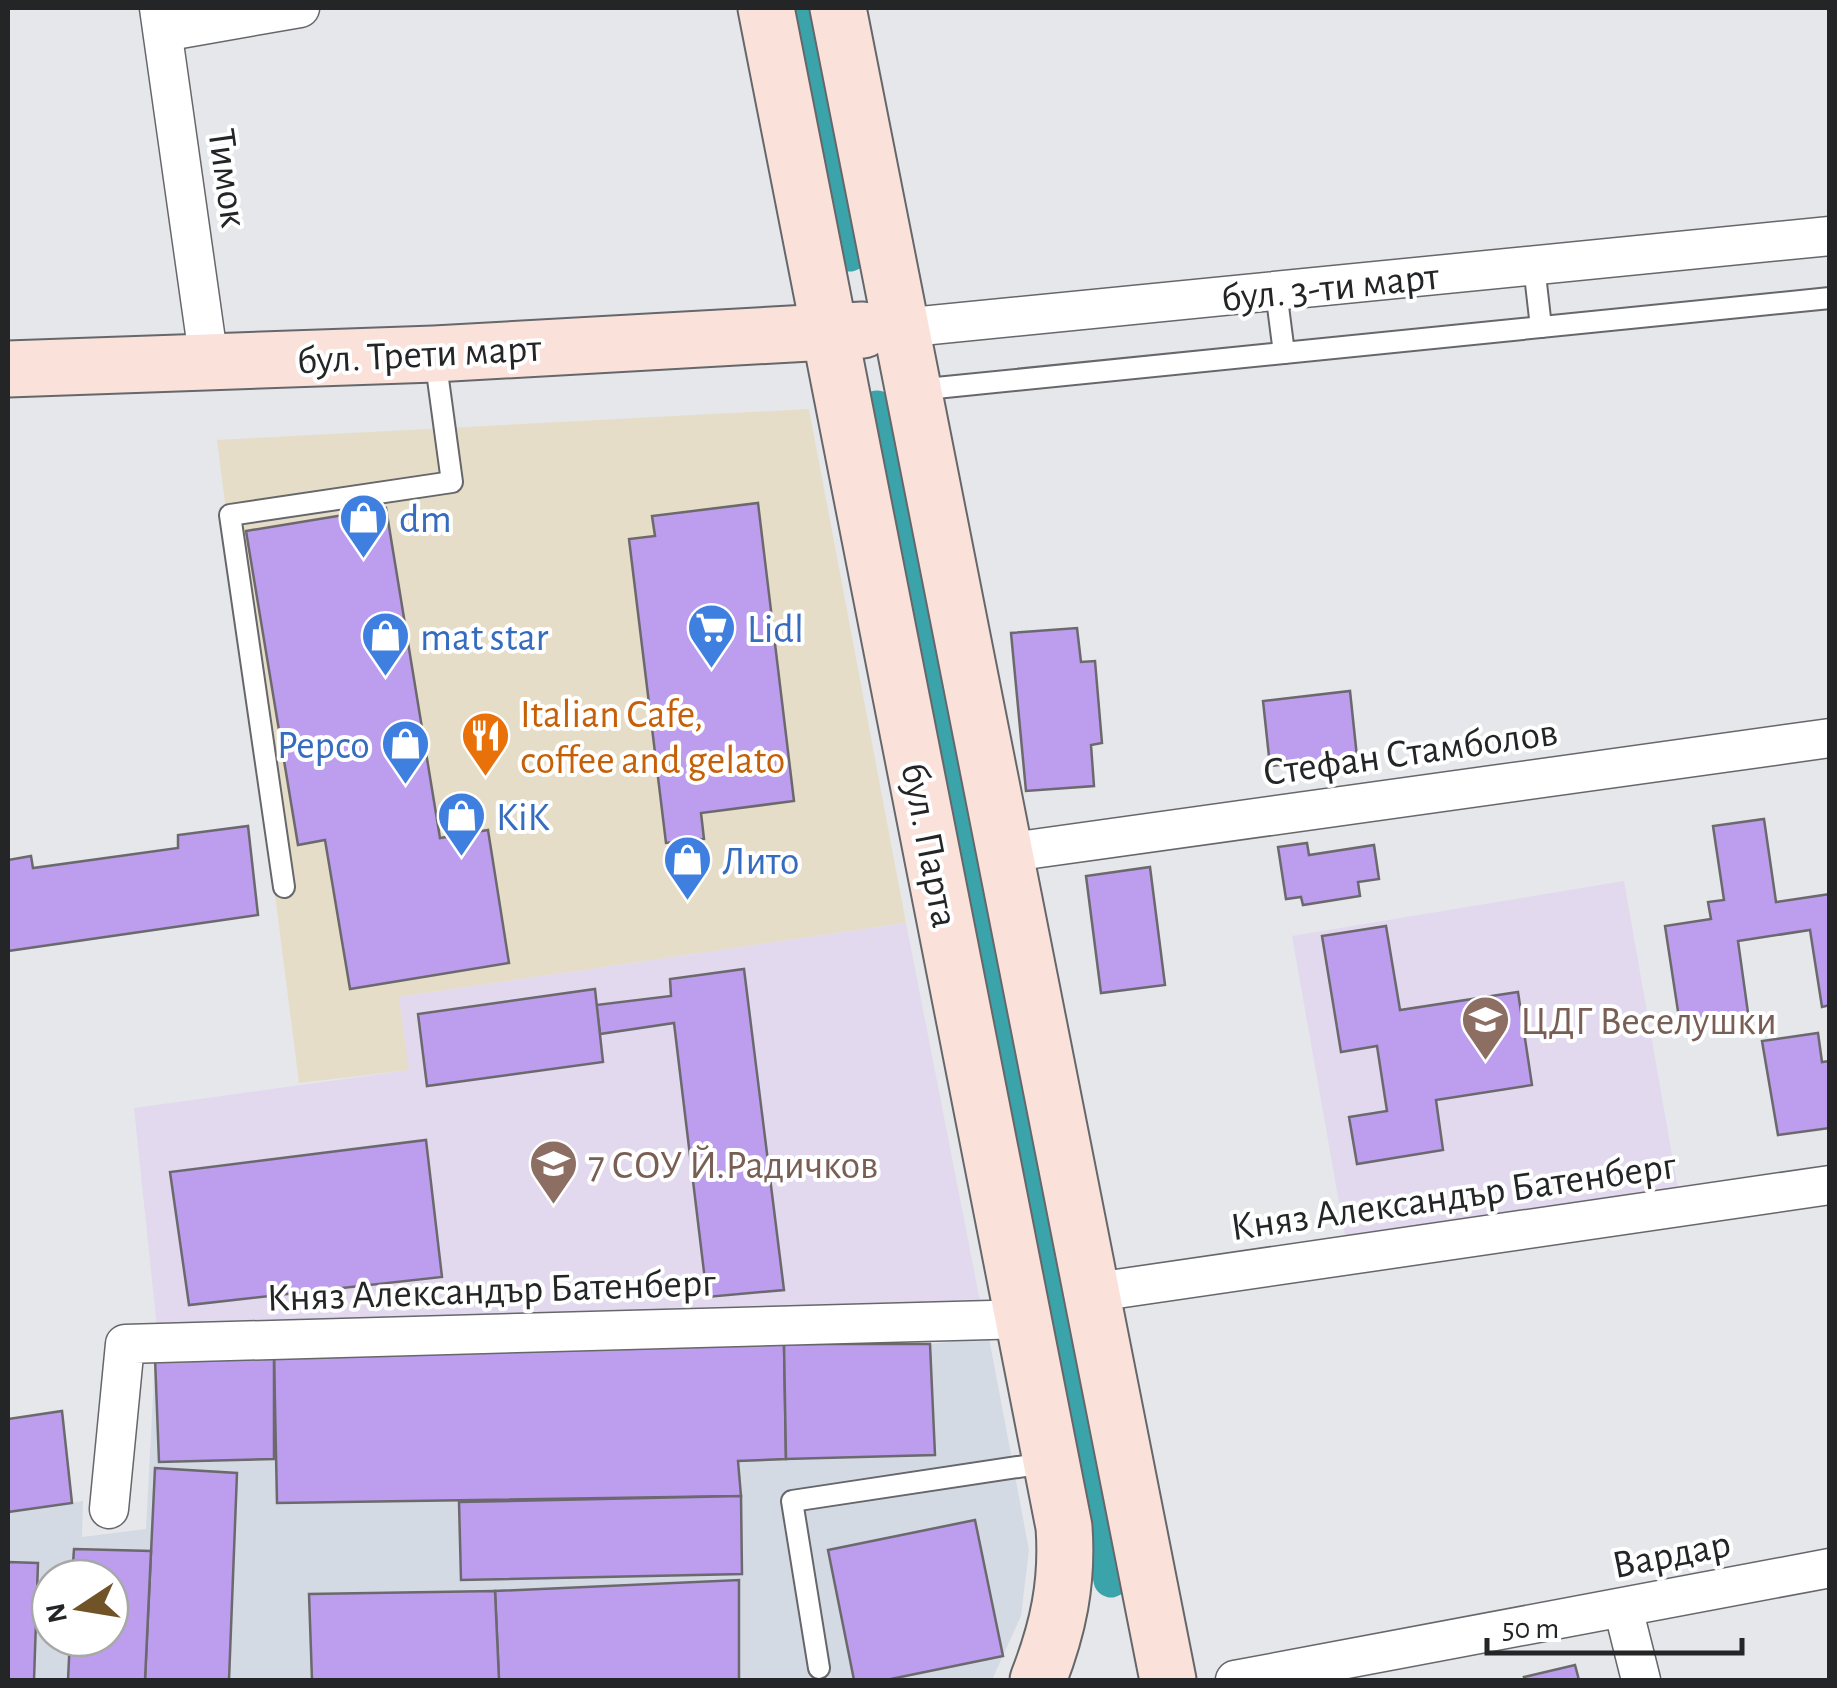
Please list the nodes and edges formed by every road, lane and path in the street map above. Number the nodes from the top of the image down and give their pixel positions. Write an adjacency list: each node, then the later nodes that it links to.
1 (300, 8): 4 (street)
2 (766, 8): 11 (main road, бул. Парта)
3 (838, 8): 10 (main road, бул. Парта)
4 (161, 20): 14 (street, Тимок)
5 (1830, 236): 6 (street, бул. 3-ти март)
6 (1534, 266): 7 (street, бул. 3-ти март); 9 (lane)
7 (1276, 291): 10 (street, бул. 3-ти март); 12 (lane)
8 (1830, 298): 9 (lane)
9 (1541, 327): 12 (lane)
10 (901, 328): 11 (main road, бул. 3-ти март); 16 (main road, бул. Парта)
11 (830, 332): 13 (main road, бул. Трети март); 22 (main road, бул. Парта)
12 (1284, 353): 16 (lane)
13 (434, 354): 14 (main road, бул. Трети март); 19 (lane)
14 (209, 362): 15 (main road, бул. Трети март)
15 (8, 369)
16 (913, 390): 18 (main road, бул. Парта)
17 (1830, 738): 18 (street, Стефан Стамболов)
18 (1004, 853): 21 (main road, бул. Парта)
19 (284, 887)
20 (1830, 1185): 21 (street, Княз Александър Батенберг)
21 (1089, 1294): 29 (main road, бул. Парта)
22 (1024, 1319): 23 (main road, бул. Парта); 24 (street, Княз Александър Батенберг)
23 (1053, 1462): 27 (lane); 28 (main road, бул. Парта)
24 (108, 1510)
25 (1830, 1568): 26 (street, Вардар)
26 (1623, 1608): 30 (street, Вардар); 31 (street)
27 (820, 1668)
28 (1038, 1680)
29 (1168, 1680)
30 (1236, 1680)
31 (1641, 1680)

